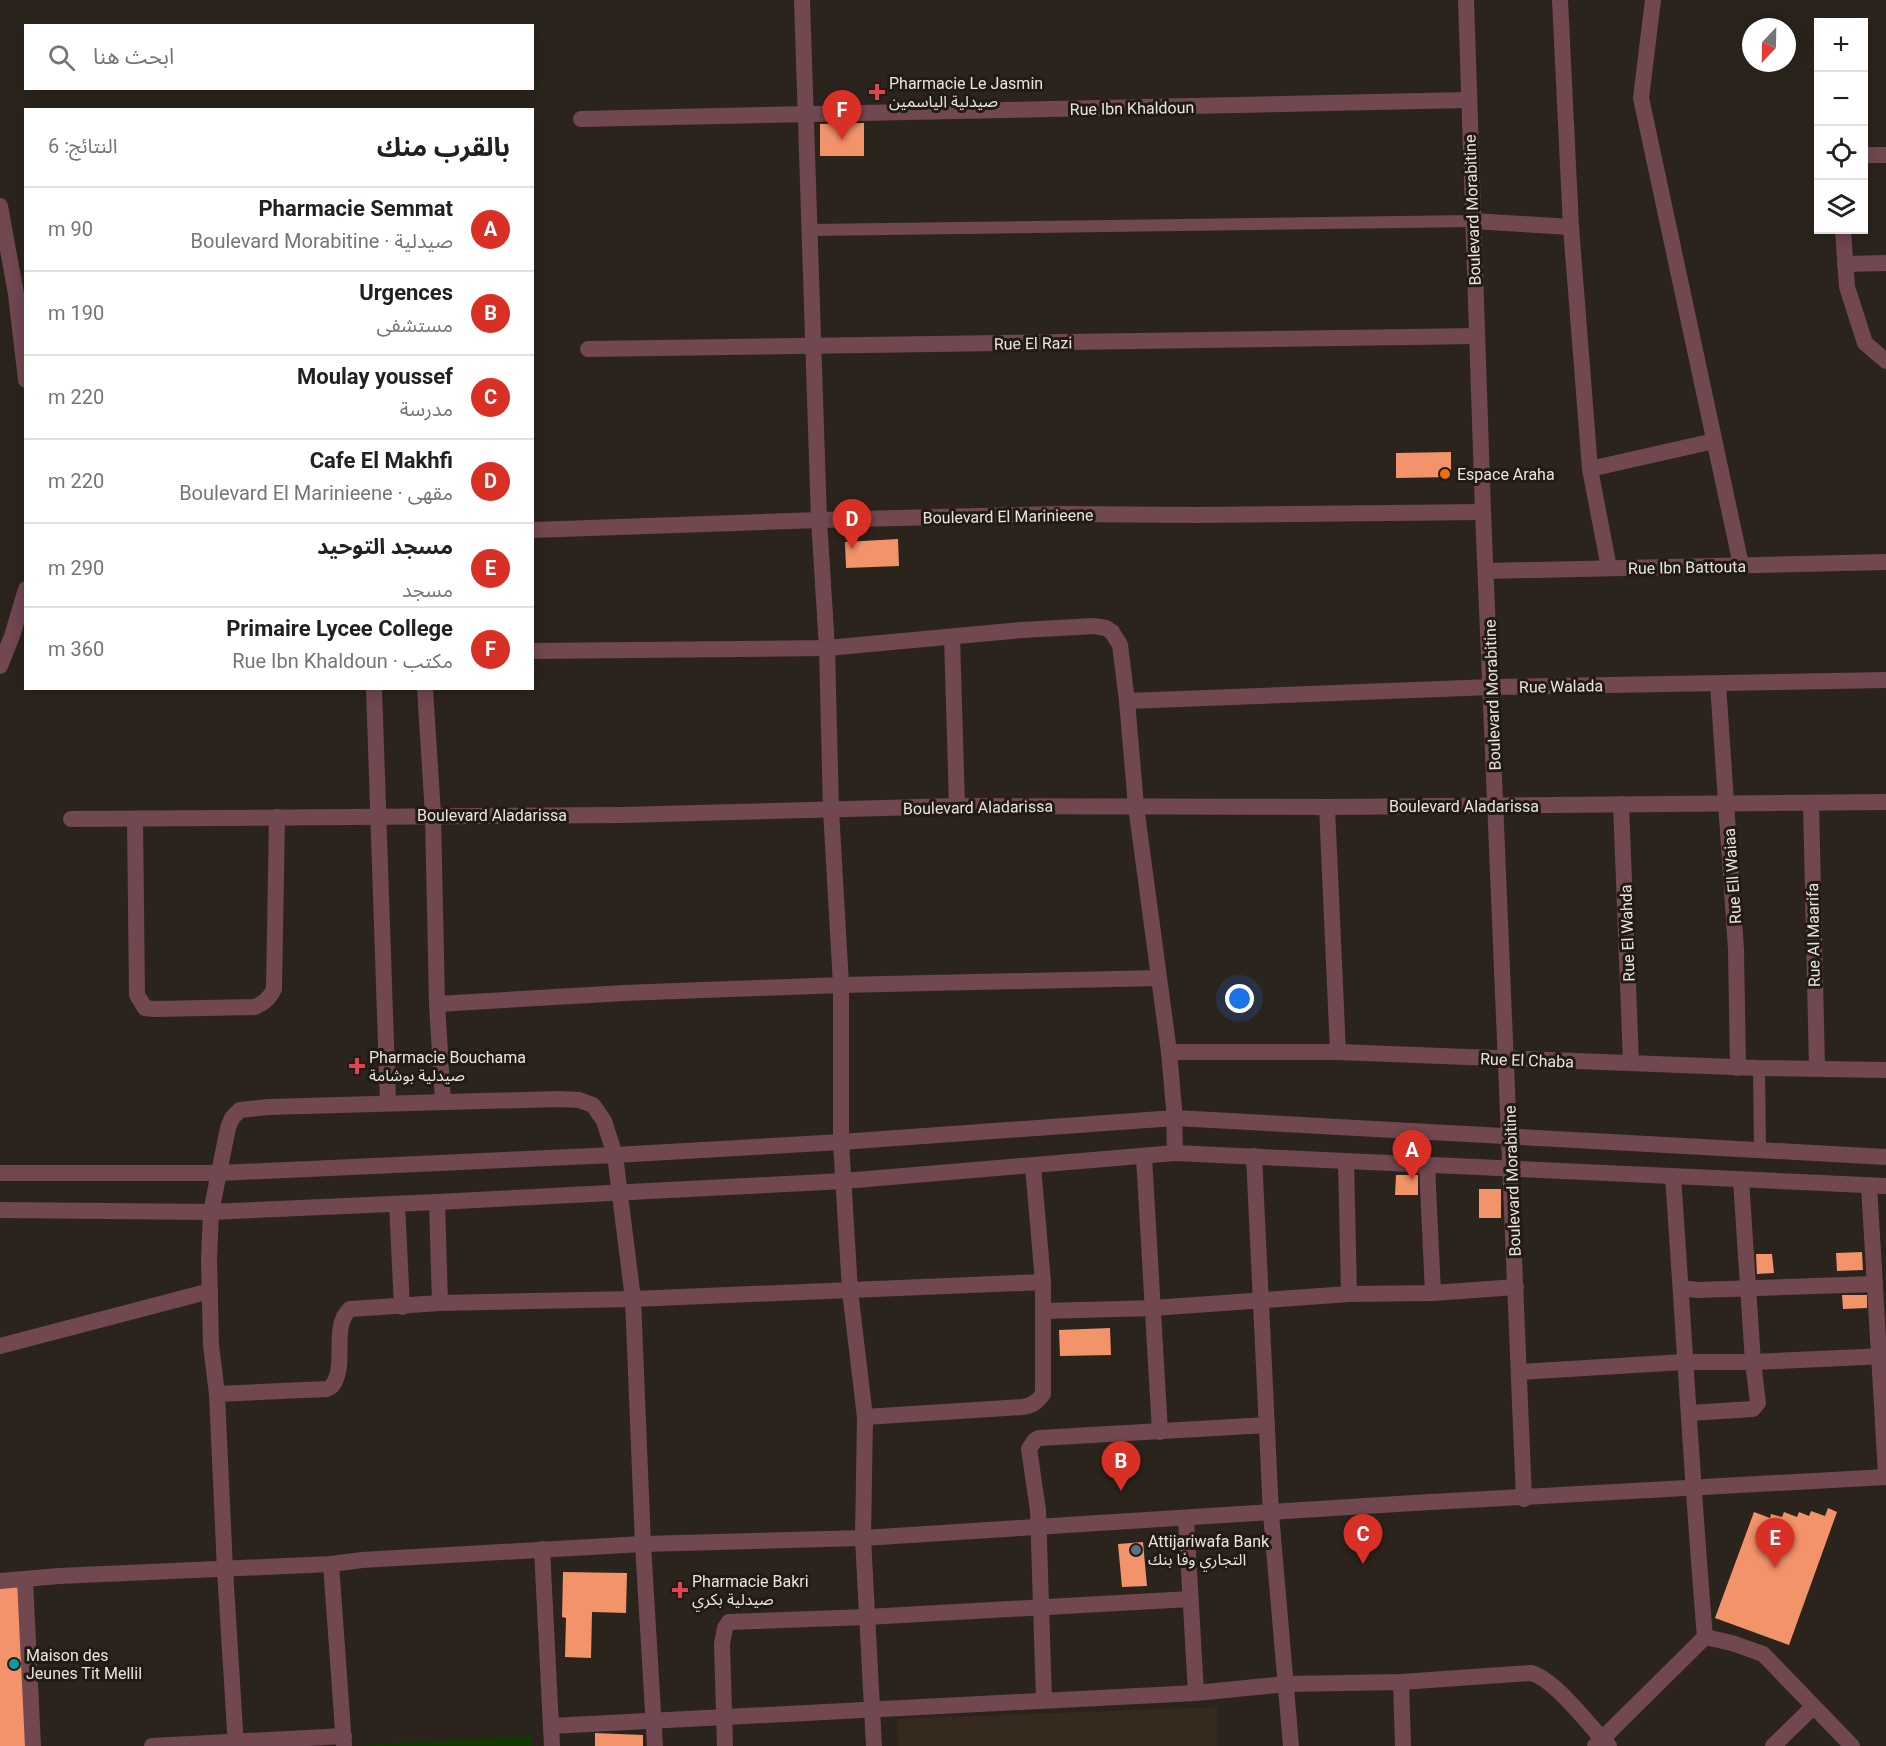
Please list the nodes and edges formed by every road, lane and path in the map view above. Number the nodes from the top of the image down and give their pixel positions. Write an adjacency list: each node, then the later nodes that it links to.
1 (802, 0): 6 (street)
2 (1466, 0): 5 (street, Boulevard Morabitine)
3 (1560, 0): 12 (street)
4 (1653, 0): 22 (street)
5 (1468, 100): 6 (street, Rue Ibn Khaldoun); 11 (street, Boulevard Morabitine)
6 (806, 115): 7 (street, Rue Ibn Khaldoun); 13 (street)
7 (581, 119)
8 (1868, 155): 9 (street)
9 (1886, 155)
10 (0, 206): 21 (street)
11 (1473, 221): 12 (street); 13 (street); 17 (street, Boulevard Morabitine)
12 (1571, 227): 23 (street)
13 (810, 230): 18 (street)
14 (1843, 234): 16 (street)
15 (1886, 263): 16 (street)
16 (1845, 264): 20 (street)
17 (1478, 336): 18 (street, Rue El Razi); 24 (street, Boulevard Morabitine)
18 (815, 347): 19 (street, Rue El Razi); 25 (street)
19 (588, 349)
20 (1886, 361)
21 (24, 363)
22 (1714, 441): 23 (street); 28 (street)
23 (1590, 469): 29 (street)
24 (1483, 512): 25 (street, Boulevard El Marinieene); 30 (street, Boulevard Morabitine)
25 (819, 520): 26 (street, Boulevard El Marinieene); 33 (street)
26 (534, 530)
27 (1886, 562): 28 (street, Rue Ibn Battouta)
28 (1741, 565): 29 (street, Rue Ibn Battouta)
29 (1609, 568): 30 (street, Rue Ibn Battouta)
30 (1487, 572): 38 (street, Boulevard Morabitine)
31 (24, 596): 35 (street)
32 (951, 637): 33 (street); 41 (street); 47 (street)
33 (827, 648): 34 (street); 50 (street)
34 (534, 651)
35 (0, 666)
36 (1886, 680): 37 (street, Rue Walada)
37 (1718, 684): 38 (street, Rue Walada); 42 (street, Rue Ell Waiaa)
38 (1492, 687): 41 (street, Rue Walada); 46 (street, Boulevard Morabitine)
39 (374, 690): 52 (street)
40 (426, 690): 51 (street)
41 (1127, 701): 48 (street)
42 (1727, 802): 43 (street, Boulevard Aladarissa); 45 (street, Boulevard Aladarissa); 63 (street, Rue Ell Waiaa)
43 (1811, 802): 44 (street, Boulevard Aladarissa); 65 (street, Rue Al Maarifa)
44 (1886, 802)
45 (1621, 804): 46 (street, Boulevard Aladarissa); 62 (street, Rue El Wahda)
46 (1496, 805): 49 (street, Boulevard Aladarissa); 61 (street, Boulevard Morabitine)
47 (957, 806): 48 (street, Boulevard Aladarissa); 50 (street, Boulevard Aladarissa)
48 (1136, 806): 49 (street, Boulevard Aladarissa); 56 (street)
49 (1327, 807): 60 (street)
50 (831, 810): 51 (street, Boulevard Aladarissa); 57 (street)
51 (434, 815): 52 (street, Boulevard Aladarissa); 58 (street)
52 (378, 816): 53 (street, Boulevard Aladarissa); 68 (street)
53 (277, 817): 55 (street, Boulevard Aladarissa); 55 (street)
54 (71, 819): 55 (street, Boulevard Aladarissa)
55 (135, 819)
56 (1158, 978): 57 (street); 59 (street)
57 (841, 985): 58 (street); 71 (street)
58 (437, 1004): 67 (street)
59 (1168, 1052): 60 (street, Rue El Chaba); 69 (street)
60 (1338, 1052): 61 (street, Rue El Chaba)
61 (1507, 1060): 62 (street, Rue El Chaba); 70 (street, Boulevard Morabitine)
62 (1631, 1063): 63 (street, Rue El Chaba)
63 (1738, 1068): 64 (street, Rue El Chaba)
64 (1759, 1068): 65 (street, Rue El Chaba); 72 (street)
65 (1817, 1068): 66 (street, Rue El Chaba)
66 (1886, 1070)
67 (443, 1101): 68 (street); 74 (street)
68 (388, 1103): 83 (street)
69 (1175, 1118): 70 (street); 71 (street); 73 (street)
70 (1509, 1136): 72 (street); 81 (street, Boulevard Morabitine)
71 (842, 1142): 74 (street); 86 (street)
72 (1760, 1149): 77 (street)
73 (1175, 1153): 75 (street); 76 (street)
74 (615, 1155): 83 (street); 88 (street)
75 (1254, 1156): 78 (street); 103 (street)
76 (1144, 1157): 80 (street); 106 (street)
77 (1886, 1157)
78 (1346, 1161): 79 (street); 101 (street)
79 (1427, 1165): 81 (street); 100 (street)
80 (1033, 1166): 86 (street); 93 (street)
81 (1511, 1169): 84 (street); 95 (street, Boulevard Morabitine)
82 (0, 1173): 83 (street)
83 (219, 1173): 92 (street)
84 (1673, 1177): 85 (street); 96 (street)
85 (1741, 1180): 87 (street); 97 (street)
86 (844, 1181): 88 (street); 99 (street)
87 (1878, 1186): 94 (street)
88 (620, 1191): 89 (street); 102 (street)
89 (437, 1202): 90 (street); 104 (street)
90 (397, 1204): 92 (street); 105 (street)
91 (0, 1210): 92 (street)
92 (211, 1212): 98 (street)
93 (1043, 1282): 99 (street); 107 (street)
94 (1875, 1284): 97 (street); 109 (street)
95 (1516, 1287): 100 (street); 112 (street, Boulevard Morabitine)
96 (1681, 1288): 97 (street); 110 (street)
97 (1749, 1288): 111 (street)
98 (210, 1291): 108 (street); 113 (street)
99 (850, 1291): 102 (street); 115 (street)
100 (1433, 1293): 101 (street)
101 (1349, 1294): 103 (street)
102 (633, 1299): 104 (street); 125 (street)
103 (1261, 1300): 106 (street); 116 (street)
104 (440, 1303): 105 (street)
105 (402, 1306): 113 (street)
106 (1153, 1308): 107 (street); 117 (street)
107 (1044, 1311): 115 (street)
108 (0, 1346)
109 (1882, 1356): 111 (street); 118 (street)
110 (1684, 1362): 111 (street); 112 (street); 114 (street)
111 (1753, 1362): 114 (street)
112 (1519, 1372): 120 (street, Boulevard Morabitine)
113 (217, 1394): 128 (street)
114 (1690, 1413): 119 (street)
115 (865, 1417): 124 (street)
116 (1267, 1425): 117 (street); 121 (street)
117 (1161, 1432): 123 (street)
118 (1886, 1475): 119 (street)
119 (1692, 1488): 120 (street); 134 (street)
120 (1524, 1498): 121 (street)
121 (1271, 1514): 122 (street); 136 (street)
122 (1186, 1519): 123 (street); 131 (street)
123 (1039, 1528): 124 (street); 132 (street)
124 (863, 1538): 125 (street); 133 (street)
125 (643, 1544): 126 (street); 142 (street)
126 (542, 1549): 127 (street); 143 (street)
127 (331, 1564): 128 (street); 144 (street)
128 (225, 1570): 129 (street); 145 (street)
129 (25, 1580): 130 (street); 148 (street)
130 (0, 1581)
131 (1190, 1599): 132 (street); 137 (street)
132 (1041, 1607): 133 (street); 138 (street)
133 (867, 1617): 140 (street); 141 (street)
134 (1705, 1637): 139 (street); 146 (street)
135 (1401, 1682): 136 (street); 146 (street); 155 (street)
136 (1286, 1684): 137 (street); 154 (street)
137 (1196, 1693): 138 (street)
138 (1044, 1700): 140 (street)
139 (1813, 1707): 156 (street); 157 (street)
140 (872, 1709): 141 (street); 153 (street)
141 (724, 1717): 142 (street); 152 (street)
142 (653, 1720): 143 (street); 151 (street)
143 (551, 1726): 150 (street)
144 (344, 1741): 145 (street)
145 (236, 1744): 147 (street)
146 (1602, 1744)
147 (201, 1745): 149 (street)
148 (33, 1746)
149 (152, 1746)
150 (552, 1746)
151 (655, 1746)
152 (725, 1746)
153 (874, 1746)
154 (1291, 1746)
155 (1403, 1746)
156 (1773, 1746)
157 (1852, 1746)

